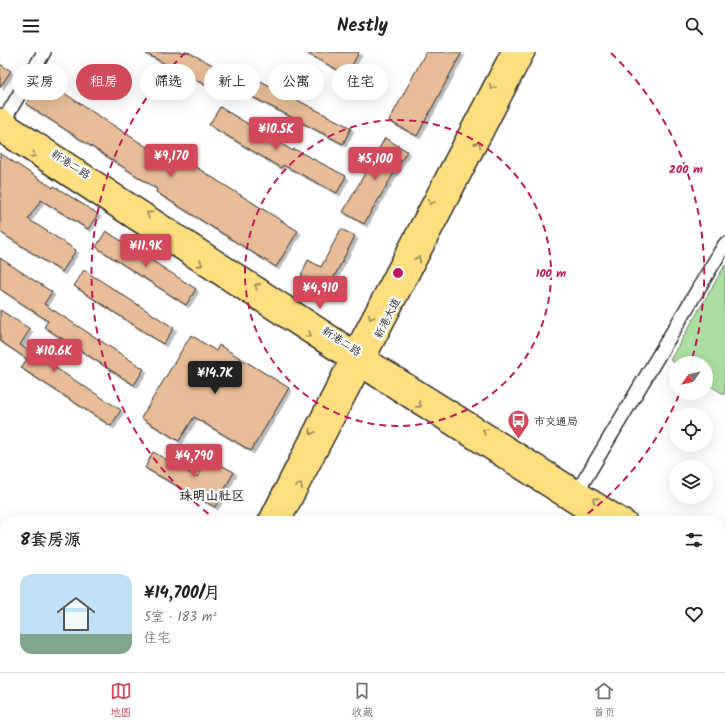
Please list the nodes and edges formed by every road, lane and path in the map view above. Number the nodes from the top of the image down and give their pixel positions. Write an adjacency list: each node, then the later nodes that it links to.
1 (44, 52): 4 (street)
2 (510, 52): 6 (main road, 新港大道, one-way to 6)
3 (526, 52): 6 (main road, 新港大道, one-way to 3)
4 (1, 124): 6 (main road, 新港二路)
5 (725, 244): 7 (street)
6 (358, 359): 7 (main road, 新港二路, one-way to 6); 8 (main road, 新港大道, one-way to 8); 9 (main road, 新港大道, one-way to 6); 10 (main road, 新港二路, one-way to 10)
7 (579, 489): 11 (main road, 新港二路, one-way to 7)
8 (270, 516)
9 (284, 516)
10 (593, 516)
11 (620, 516)

